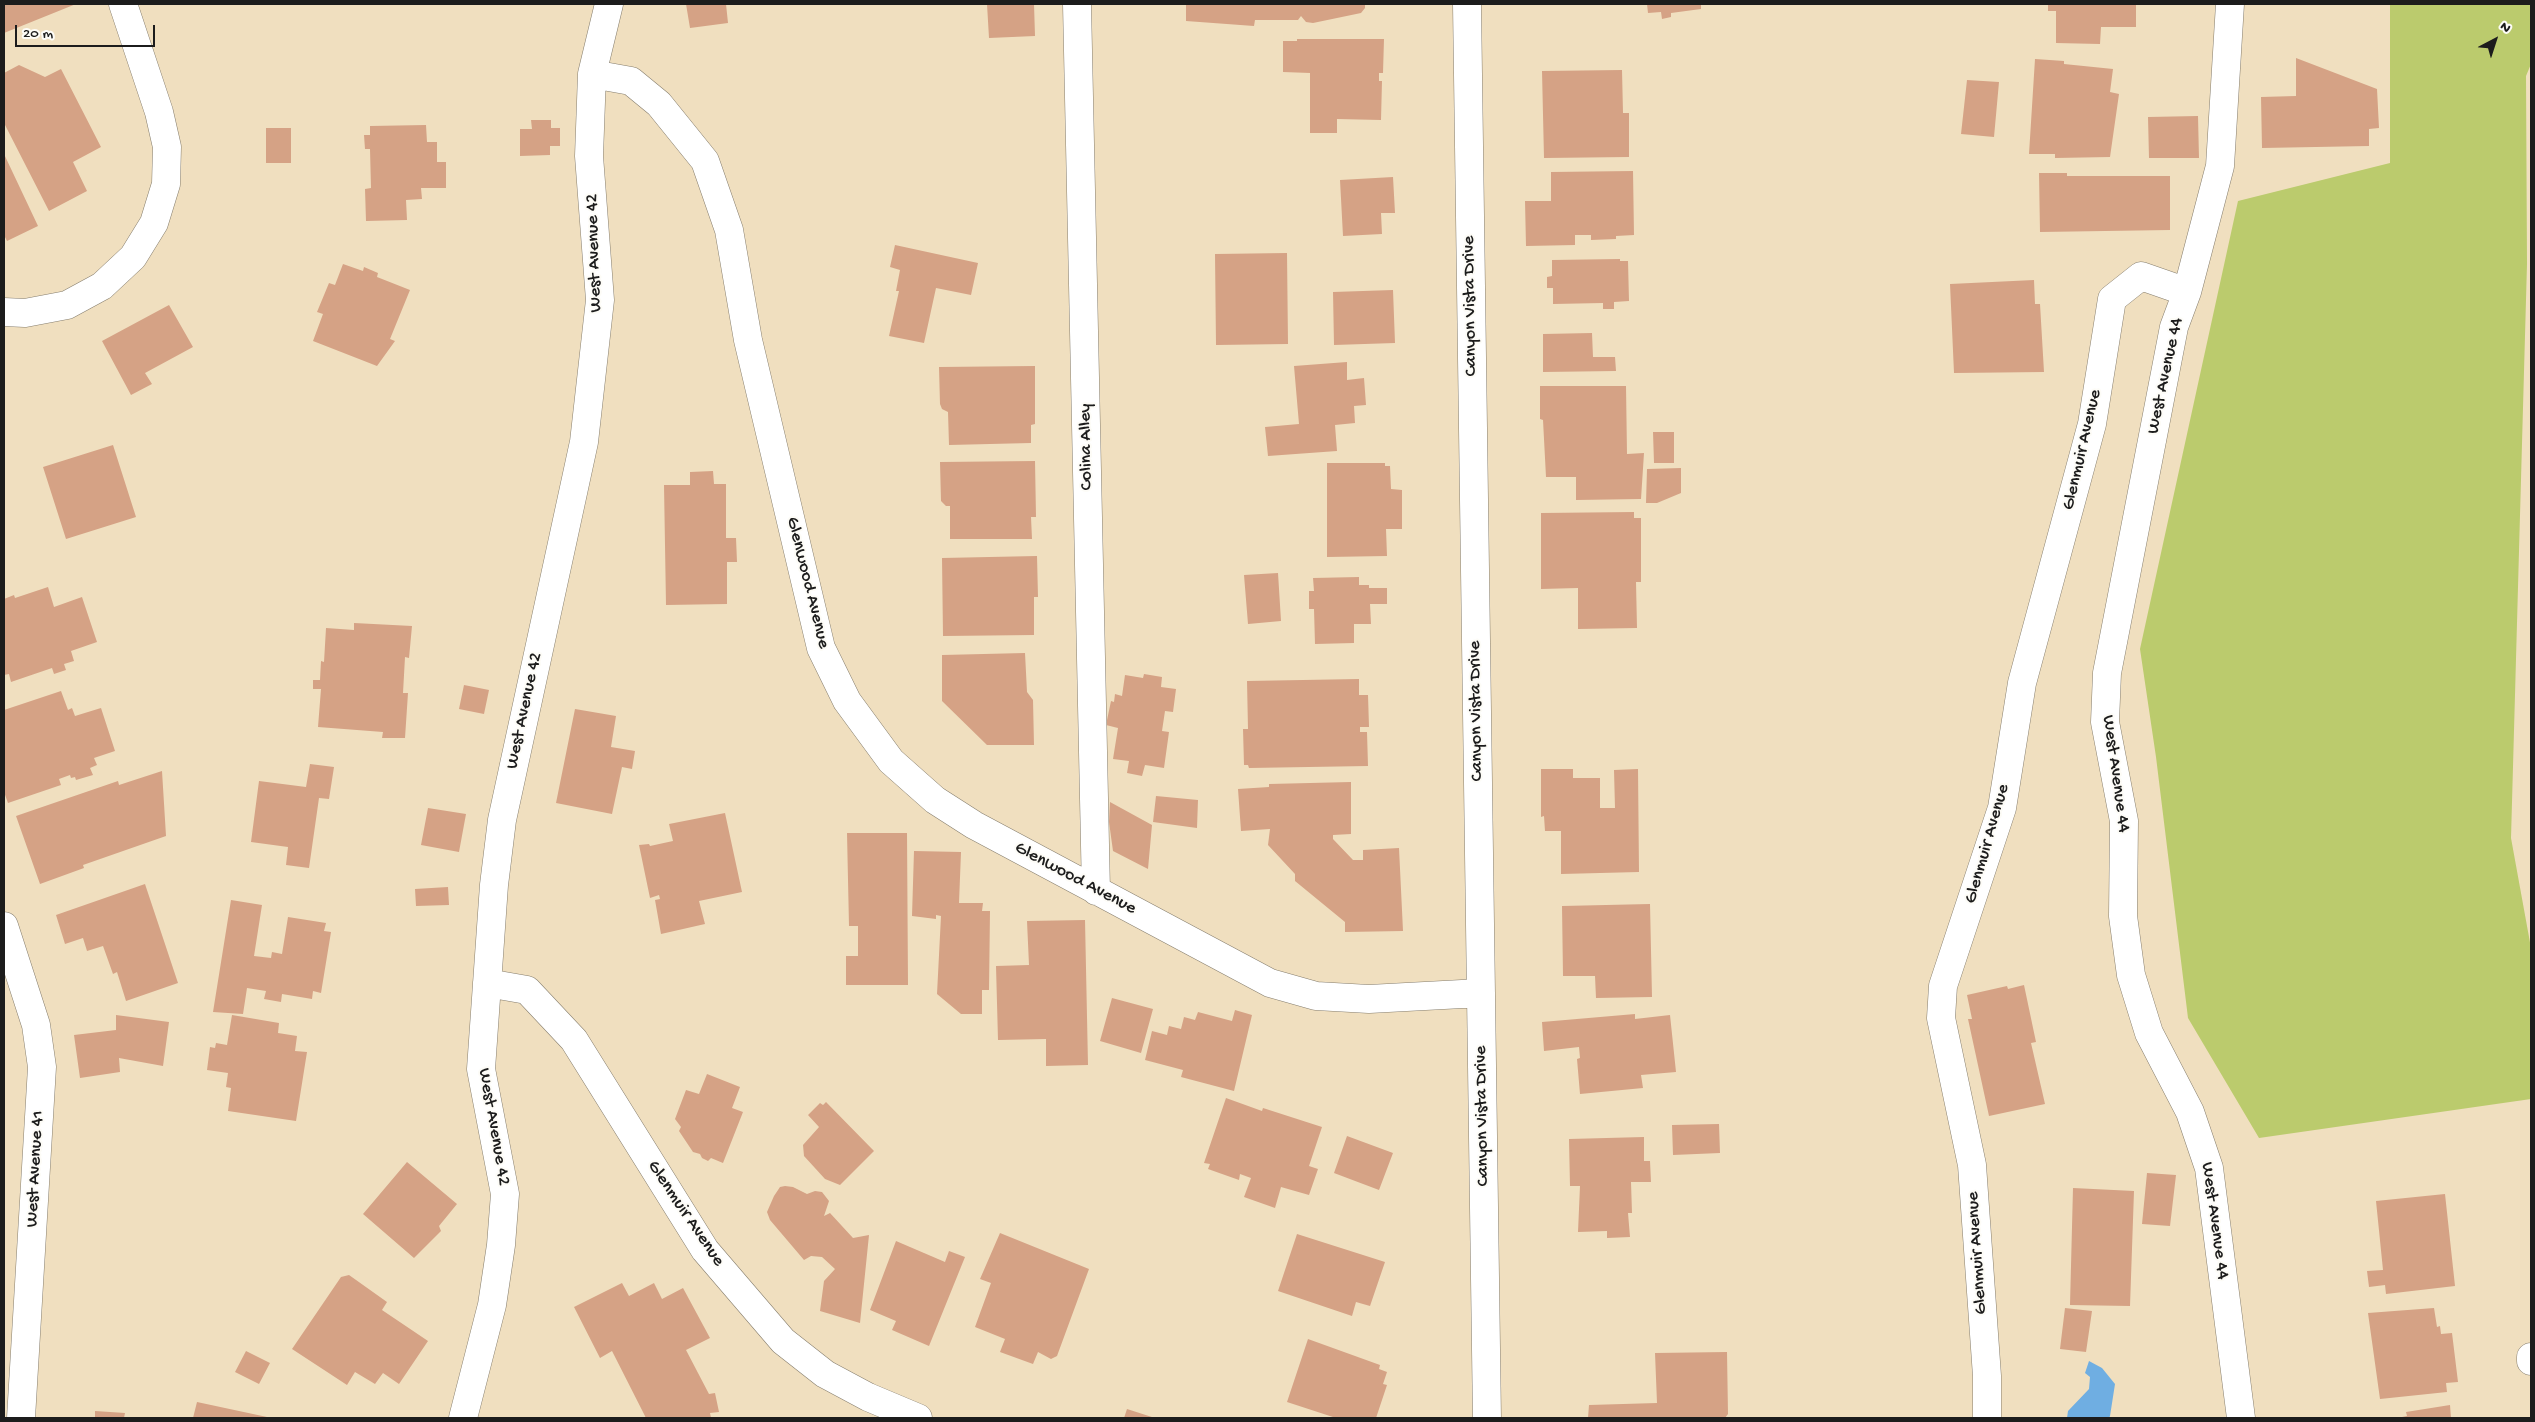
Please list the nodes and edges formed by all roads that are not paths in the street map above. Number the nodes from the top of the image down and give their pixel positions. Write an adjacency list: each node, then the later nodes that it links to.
1 (123, 4): 8 (street)
2 (609, 4): 6 (street, West Avenue 42)
3 (1077, 4): 9 (street, Colina Alley)
4 (1467, 4): 12 (street, Canyon Vista Drive)
5 (2230, 4): 7 (street, West Avenue 44)
6 (592, 74): 9 (street, Glenwood Avenue); 11 (street, West Avenue 42)
7 (2187, 292): 17 (street, Glenmuir Avenue); 18 (street, West Avenue 44)
8 (4, 312)
9 (1096, 891): 12 (street, Glenwood Avenue)
10 (4, 926): 13 (street, West Avenue 41)
11 (487, 983): 14 (street, West Avenue 42); 15 (street, Glenmuir Avenue)
12 (1481, 993): 16 (street, Canyon Vista Drive)
13 (21, 1418)
14 (463, 1418)
15 (918, 1418)
16 (1487, 1418)
17 (1987, 1418)
18 (2241, 1418)

